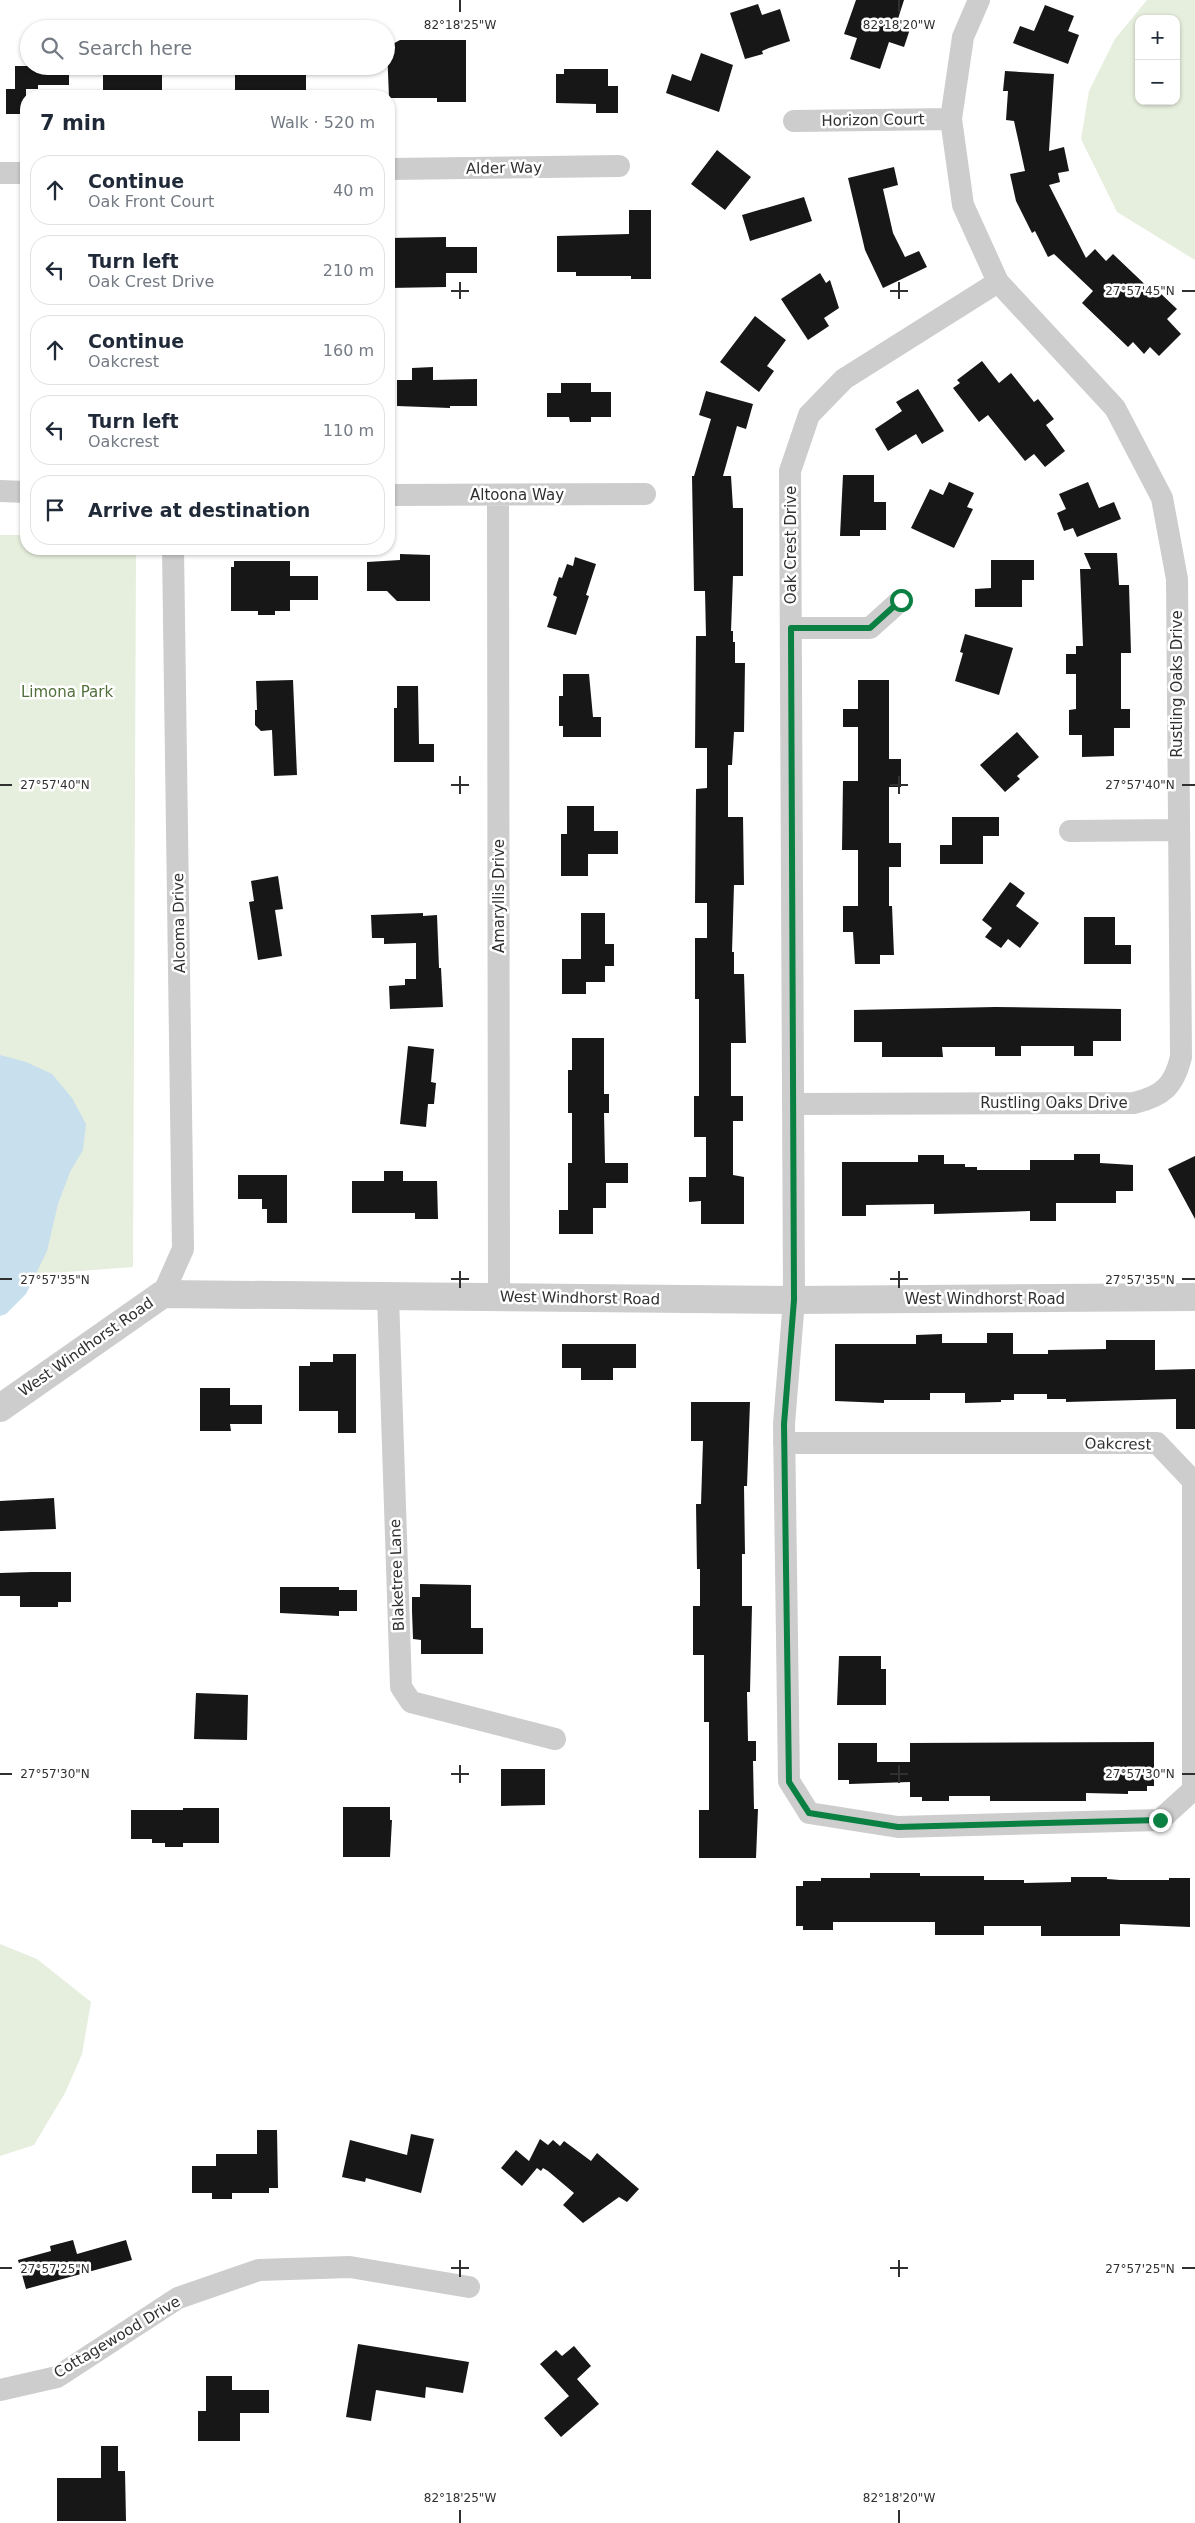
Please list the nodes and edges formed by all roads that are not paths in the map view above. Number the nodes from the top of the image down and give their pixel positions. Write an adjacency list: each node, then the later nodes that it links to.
1 (979, 0): 2 (street, Rustling Oaks Drive)
2 (951, 119): 3 (street, Horizon Court); 8 (street, Rustling Oaks Drive)
3 (794, 121)
4 (619, 166): 5 (street, Alder Way)
5 (395, 169)
6 (0, 173): 7 (street)
7 (20, 173)
8 (998, 282): 16 (street, Oak Crest Drive); 17 (street, Rustling Oaks Drive)
9 (0, 491): 10 (street)
10 (20, 492)
11 (645, 494): 13 (street, Altoona Way)
12 (395, 495): 13 (street, Altoona Way)
13 (498, 496): 22 (street, Amaryllis Drive)
14 (173, 555): 20 (street, Alcoma Drive)
15 (901, 600): 16 (street)
16 (791, 628): 19 (street, Oak Crest Drive)
17 (1178, 830): 18 (street); 19 (street, Rustling Oaks Drive)
18 (1070, 831)
19 (793, 1104): 24 (street, Oak Crest Drive)
20 (163, 1294): 21 (street, West Windhorst Road); 25 (street, West Windhorst Road)
21 (388, 1296): 22 (street, West Windhorst Road); 27 (street, Blaketree Lane)
22 (499, 1297): 24 (street, West Windhorst Road)
23 (1195, 1297): 24 (street, West Windhorst Road)
24 (794, 1300): 26 (street, Oakcrest)
25 (0, 1408)
26 (784, 1443): 26 (street, Oakcrest)
27 (555, 1739)
28 (469, 2287): 29 (street, Cottagewood Drive)
29 (0, 2390)

